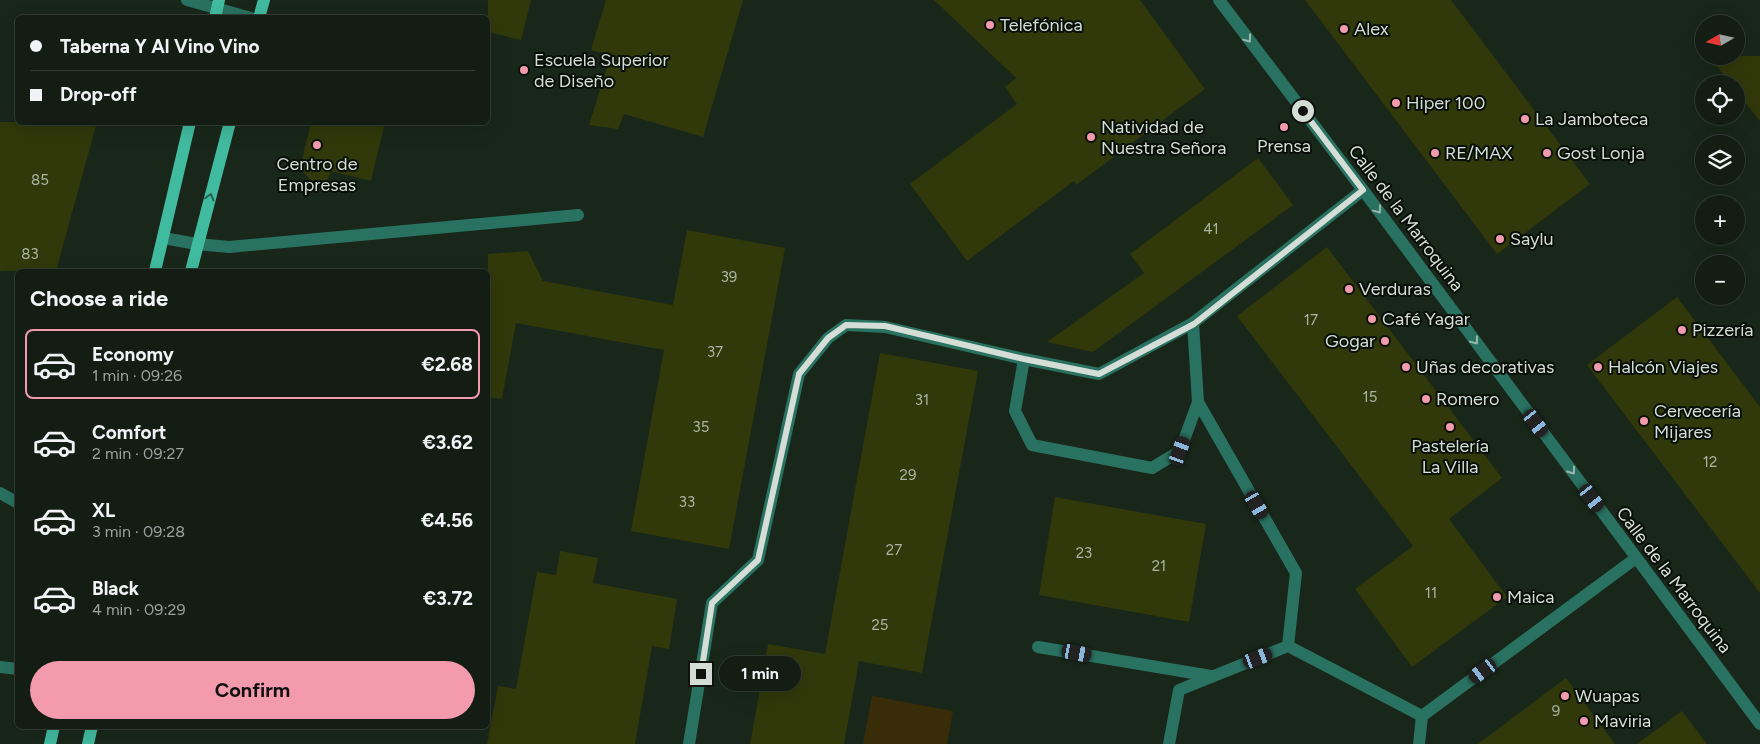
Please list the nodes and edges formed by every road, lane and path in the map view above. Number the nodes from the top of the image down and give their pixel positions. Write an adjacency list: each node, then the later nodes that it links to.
1 (187, 0): 4 (street)
2 (264, 0): 6 (main road)
3 (1219, 0): 9 (street, Calle de la Marroquina, one-way to 9)
4 (217, 8): 5 (street)
5 (241, 15)
6 (260, 15)
7 (189, 125): 11 (main road)
8 (229, 125): 12 (main road, one-way to 8)
9 (1363, 190): 15 (street); 20 (street, Calle de la Marroquina, one-way to 20)
10 (578, 214): 12 (street)
11 (163, 238): 12 (street); 13 (main road)
12 (197, 244): 14 (main road)
13 (155, 269)
14 (191, 269)
15 (1194, 324): 16 (street); 17 (street)
16 (1024, 359): 17 (street); 32 (street)
17 (1198, 402): 21 (street)
18 (0, 493): 19 (street)
19 (15, 501)
20 (1636, 558): 26 (street); 27 (street, Calle de la Marroquina)
21 (1288, 646): 25 (street); 26 (street)
22 (1038, 647): 25 (street)
23 (0, 667): 24 (street)
24 (15, 669)
25 (1212, 676): 33 (street)
26 (1422, 716): 34 (street)
27 (1760, 724)
28 (53, 729): 30 (main road)
29 (91, 729): 31 (main road)
30 (50, 744)
31 (88, 744)
32 (689, 744)
33 (1169, 744)
34 (1418, 744)

